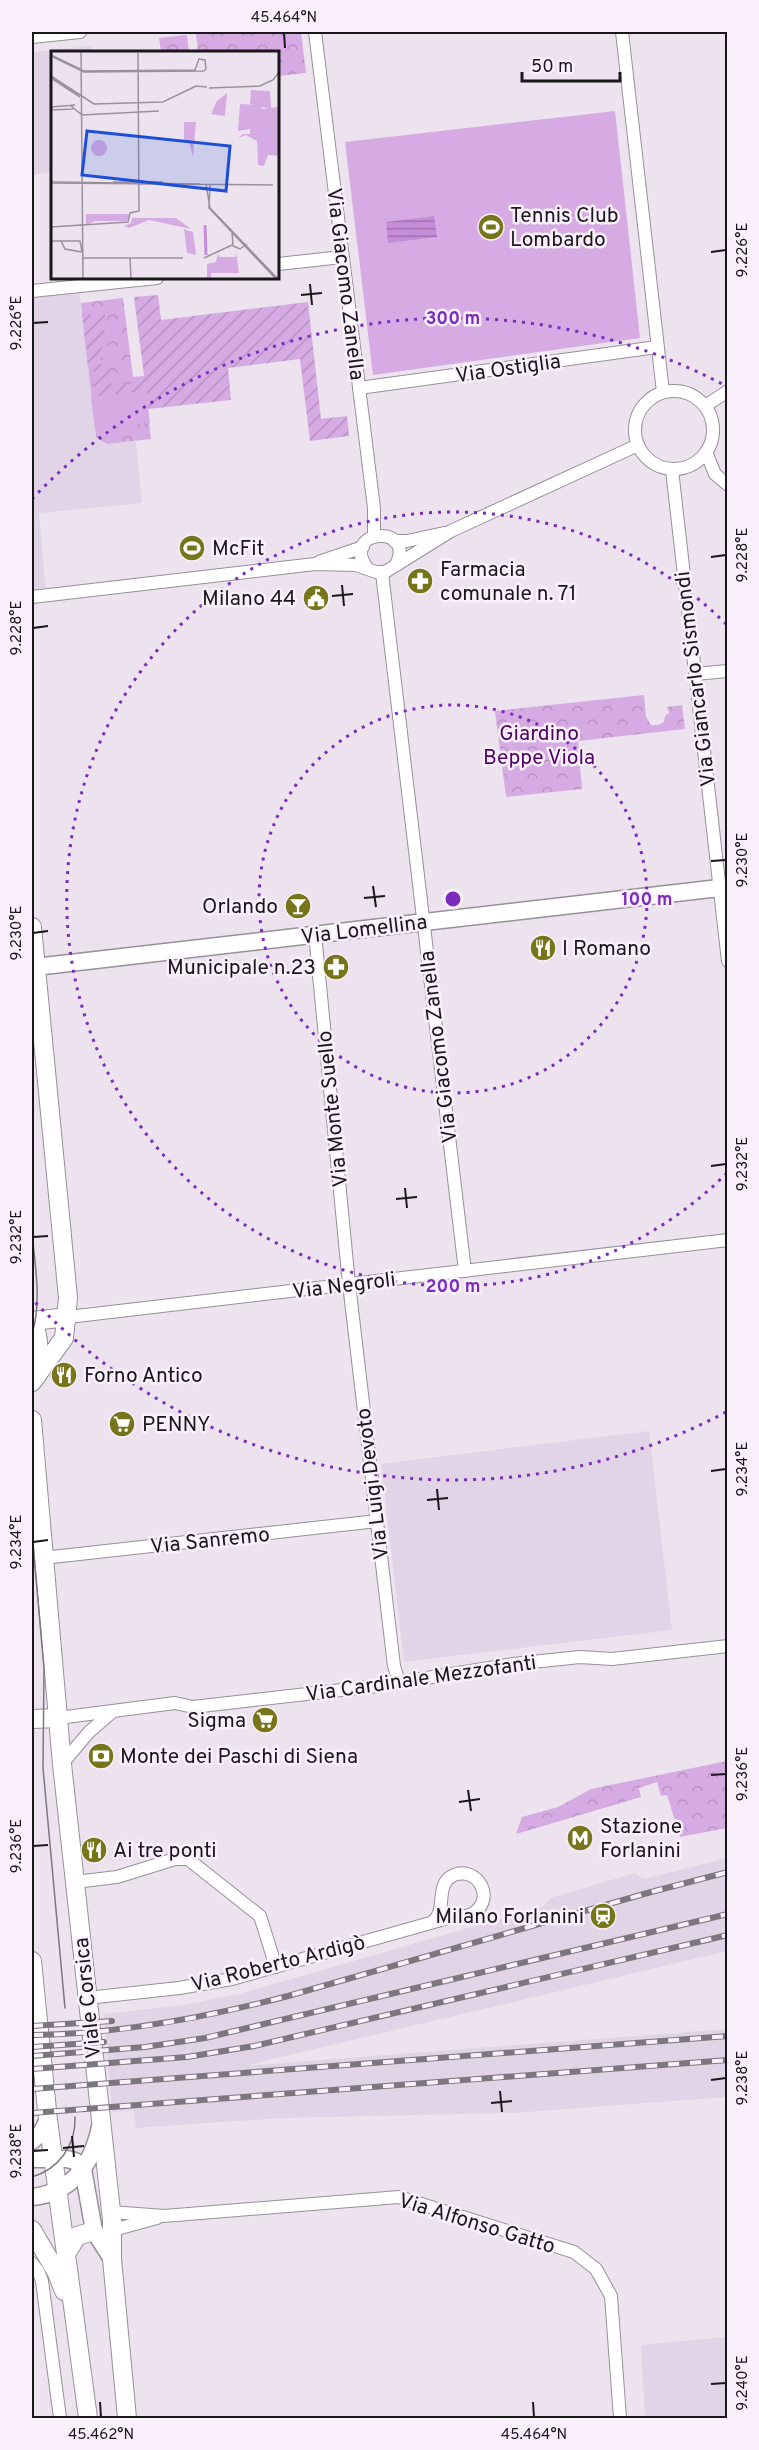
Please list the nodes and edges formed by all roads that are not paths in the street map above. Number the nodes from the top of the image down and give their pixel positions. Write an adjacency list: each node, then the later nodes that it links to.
1 (80, 32): 4 (street)
2 (315, 32): 5 (street, Via Giacomo Zanella)
3 (622, 32): 9 (street)
4 (32, 38)
5 (342, 257): 6 (street); 10 (street, Via Giacomo Zanella)
6 (279, 264)
7 (147, 279): 8 (street)
8 (32, 291)
9 (657, 347): 10 (street, Via Ostiglia); 12 (street)
10 (359, 388): 19 (street, Via Giacomo Zanella)
11 (728, 391): 13 (street)
12 (663, 392): 13 (street); 14 (street)
13 (705, 406): 15 (street)
14 (638, 445): 16 (street); 18 (street)
15 (706, 452): 16 (street); 17 (street)
16 (672, 470): 28 (street, Via Giancarlo Sismondi)
17 (728, 485)
18 (451, 531): 20 (street); 23 (street)
19 (374, 536): 20 (street); 21 (street)
20 (394, 541): 23 (street)
21 (363, 547): 22 (street); 24 (street)
22 (315, 564): 24 (street); 26 (street)
23 (396, 565): 25 (street)
24 (367, 568): 25 (street)
25 (382, 573): 30 (street, Via Giacomo Zanella)
26 (32, 597)
27 (728, 670): 28 (street)
28 (695, 674): 29 (street, Via Giancarlo Sismondi)
29 (723, 887): 30 (street, Via Lomellina); 33 (street, Via Giancarlo Sismondi)
30 (423, 922): 32 (street, Via Lomellina); 36 (street, Via Giacomo Zanella)
31 (32, 927): 34 (main road)
32 (315, 934): 34 (street, Via Lomellina); 37 (street, Via Monte Suello)
33 (728, 961)
34 (33, 967): 38 (main road)
35 (728, 1240): 36 (street, Via Negroli)
36 (465, 1271): 37 (street, Via Negroli)
37 (349, 1284): 38 (street, Via Negroli); 42 (street, Via Luigi Devoto)
38 (68, 1317): 39 (main road, Via Negroli); 40 (main road)
39 (32, 1321): 40 (main road)
40 (32, 1384)
41 (32, 1420): 43 (main road)
42 (376, 1521): 43 (street, Via Sanremo); 45 (street, Via Luigi Devoto)
43 (43, 1558): 47 (main road, Viale Corsica)
44 (728, 1646): 45 (street, Via Cardinale Mezzofanti)
45 (399, 1682): 46 (street, Via Cardinale Mezzofanti)
46 (114, 1710): 47 (street, Via Cardinale Mezzofanti); 49 (street)
47 (58, 1718): 48 (main road); 49 (main road, Viale Corsica)
48 (32, 1719)
49 (62, 1764): 50 (main road, Viale Corsica)
50 (75, 1882): 53 (street); 54 (main road, Viale Corsica)
51 (431, 1923): 51 (street, Via Roberto Ardigò); 53 (street, Via Roberto Ardigò)
52 (32, 1961): 56 (main road)
53 (276, 1967): 54 (street, Via Roberto Ardigò)
54 (87, 1998): 55 (main road, Viale Corsica)
55 (100, 2119): 60 (street); 64 (main road, Viale Corsica)
56 (48, 2120): 57 (street); 58 (main road)
57 (32, 2141)
58 (53, 2158): 59 (street); 60 (street); 61 (main road)
59 (32, 2159)
60 (83, 2169): 61 (street); 66 (street)
61 (57, 2191): 62 (street); 67 (main road)
62 (32, 2197)
63 (164, 2216): 64 (street, Via Alfonso Gatto); 64 (street, Via Alfonso Gatto); 74 (street, Via Alfonso Gatto)
64 (112, 2221): 66 (street); 68 (main road, Viale Corsica)
65 (32, 2230): 70 (main road)
66 (94, 2231): 67 (main road); 68 (street)
67 (66, 2254): 70 (main road)
68 (112, 2259): 73 (main road, Viale Corsica)
69 (32, 2263): 71 (street)
70 (77, 2342): 72 (main road)
71 (60, 2418)
72 (88, 2418)
73 (127, 2418)
74 (620, 2418)

